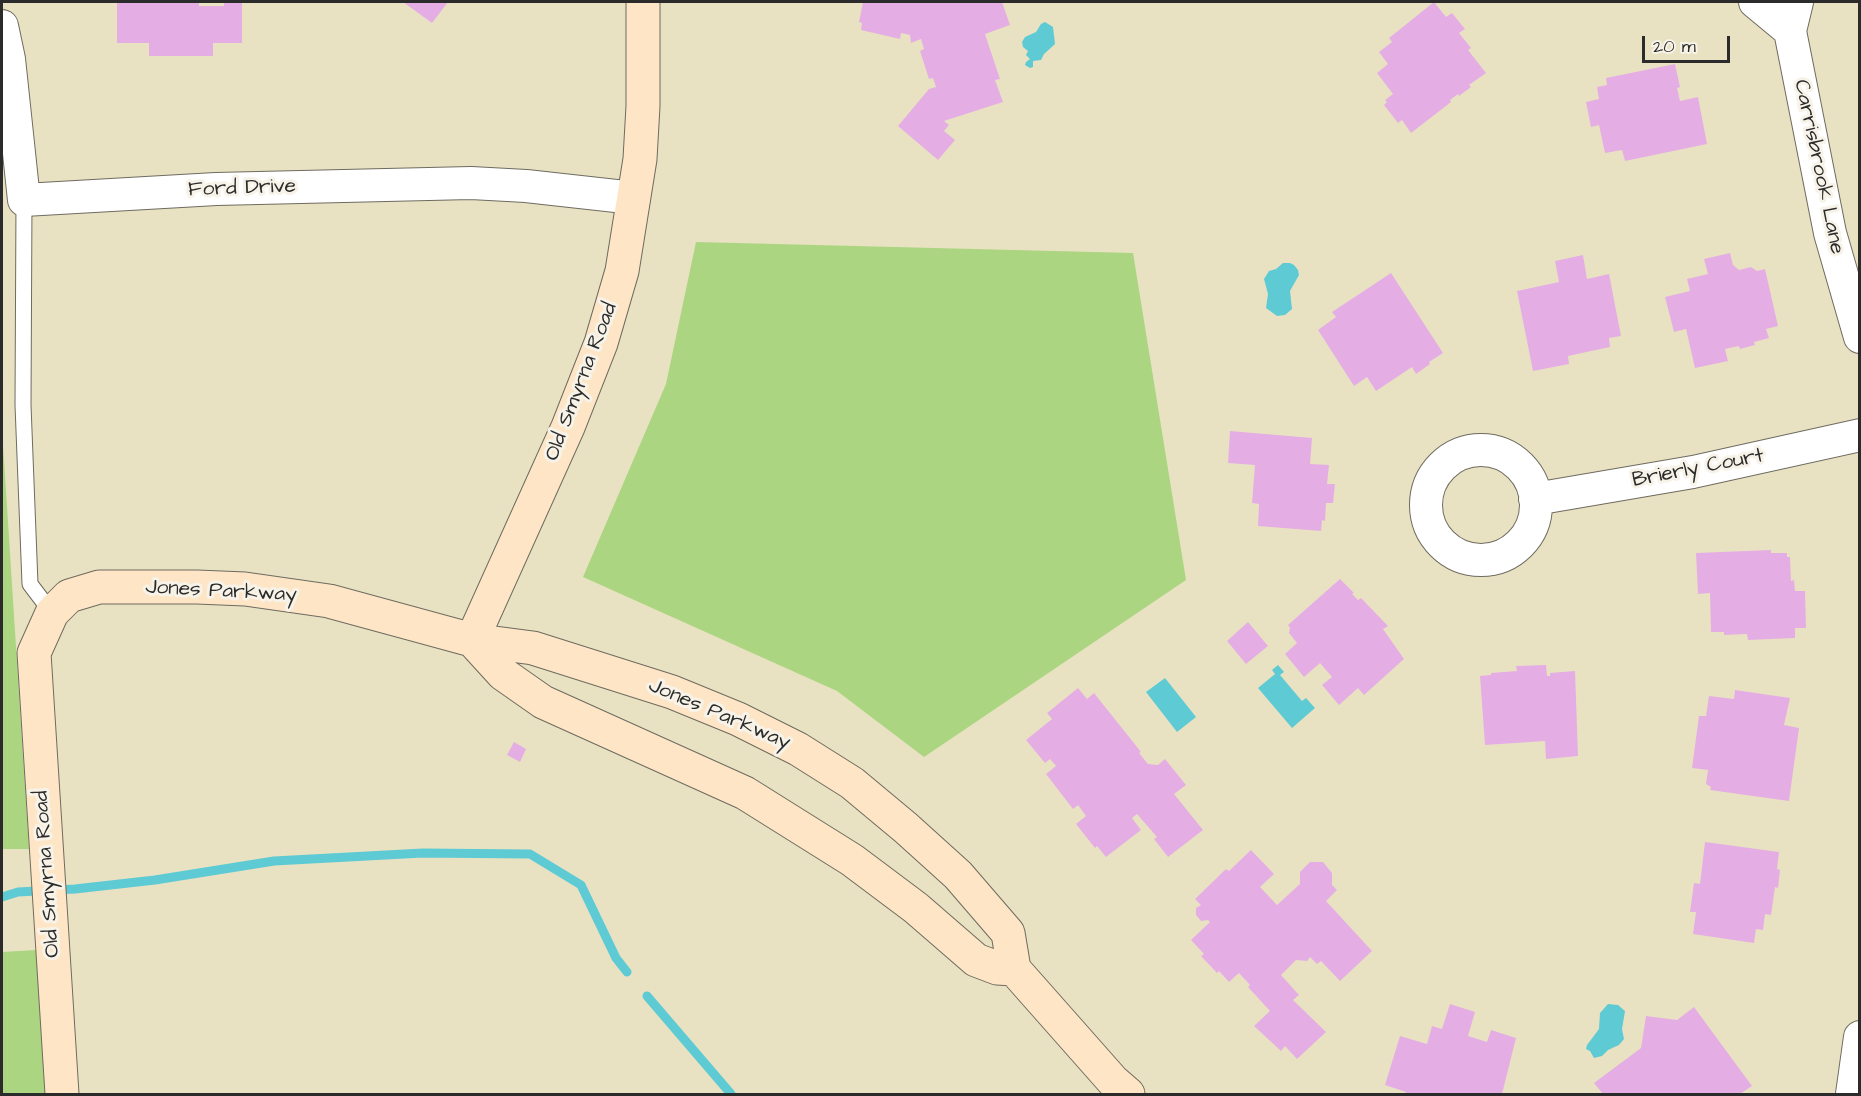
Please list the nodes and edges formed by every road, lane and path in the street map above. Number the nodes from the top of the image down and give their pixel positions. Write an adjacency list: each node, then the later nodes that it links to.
1 (643, 2): 6 (street, Old Smyrna Road)
2 (1755, 2): 5 (street)
3 (1797, 2): 5 (street, Carrisbrook Lane)
4 (2, 26): 7 (street)
5 (1790, 31): 8 (street, Carrisbrook Lane)
6 (634, 198): 7 (street, Ford Drive); 12 (street, Old Smyrna Road)
7 (24, 201): 11 (lane)
8 (1860, 337)
9 (1860, 435): 10 (street, Brierly Court)
10 (1535, 498)
11 (52, 614): 12 (street, Jones Parkway); 13 (street, Jones Parkway)
12 (472, 640): 14 (street); 14 (street, Jones Parkway)
13 (34, 653): 16 (street, Old Smyrna Road)
14 (1014, 969): 17 (street)
15 (1860, 1038): 18 (street)
16 (62, 1095)
17 (1128, 1095)
18 (1852, 1095)

